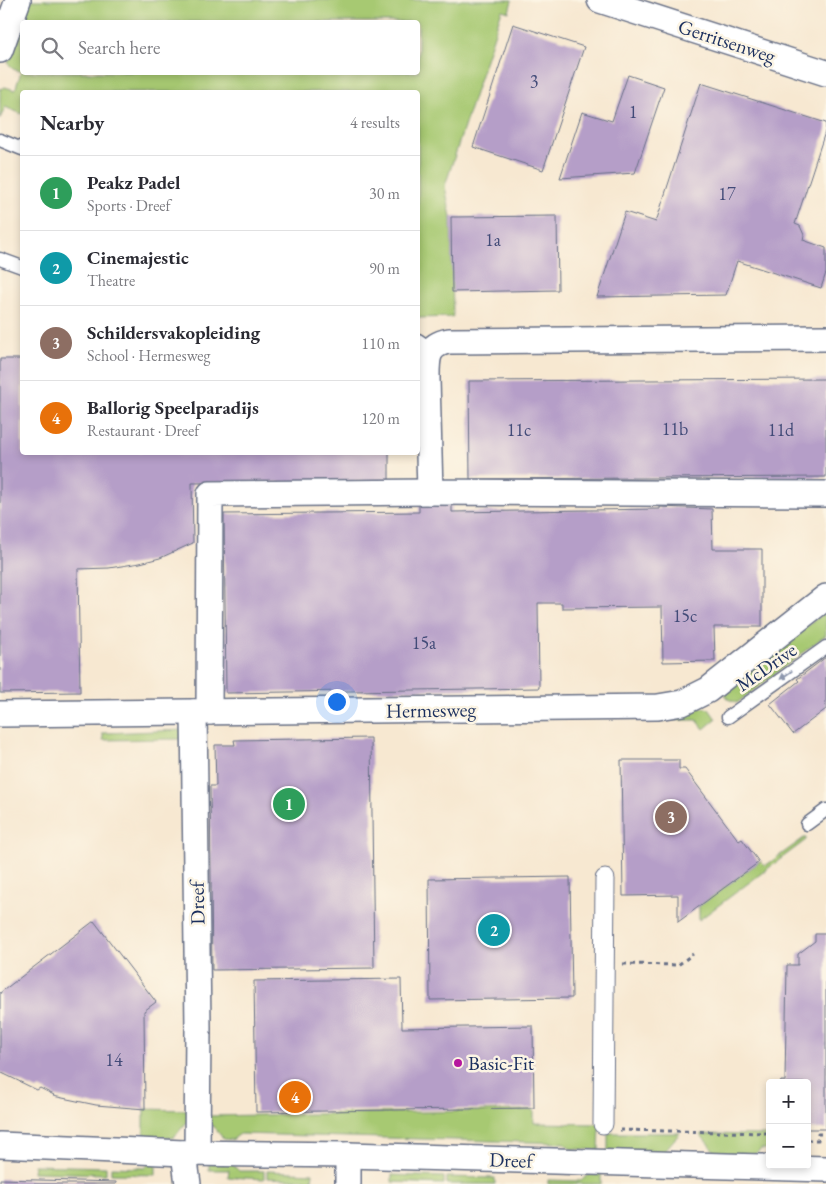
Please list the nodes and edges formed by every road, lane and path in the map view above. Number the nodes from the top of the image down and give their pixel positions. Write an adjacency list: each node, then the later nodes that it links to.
1 (18, 0): 3 (street)
2 (600, 0): 4 (street, Gerritsenweg)
3 (0, 50)
4 (826, 73)
5 (0, 140): 6 (lane)
6 (20, 148)
7 (0, 259): 8 (lane)
8 (20, 266)
9 (826, 338): 10 (street)
10 (424, 345): 11 (street)
11 (430, 492): 12 (street); 15 (street, Dreef)
12 (826, 494)
13 (826, 596): 15 (street, Hermesweg)
14 (826, 647): 17 (lane, McDrive, one-way to 17)
15 (202, 712): 16 (street, Hermesweg); 28 (street, Dreef)
16 (0, 714)
17 (728, 717)
18 (826, 810): 19 (lane)
19 (807, 824)
20 (604, 879): 22 (street)
21 (694, 954): 22 (path)
22 (605, 964): 23 (street)
23 (608, 1127): 24 (path)
24 (766, 1133)
25 (826, 1134): 26 (path)
26 (811, 1140)
27 (0, 1145): 28 (street, Dreef)
28 (190, 1153): 29 (street, Dreef); 32 (street)
29 (348, 1155): 31 (street, Dreef); 33 (street)
30 (826, 1169): 31 (street, Dreef)
31 (623, 1174)
32 (188, 1184)
33 (348, 1184)

